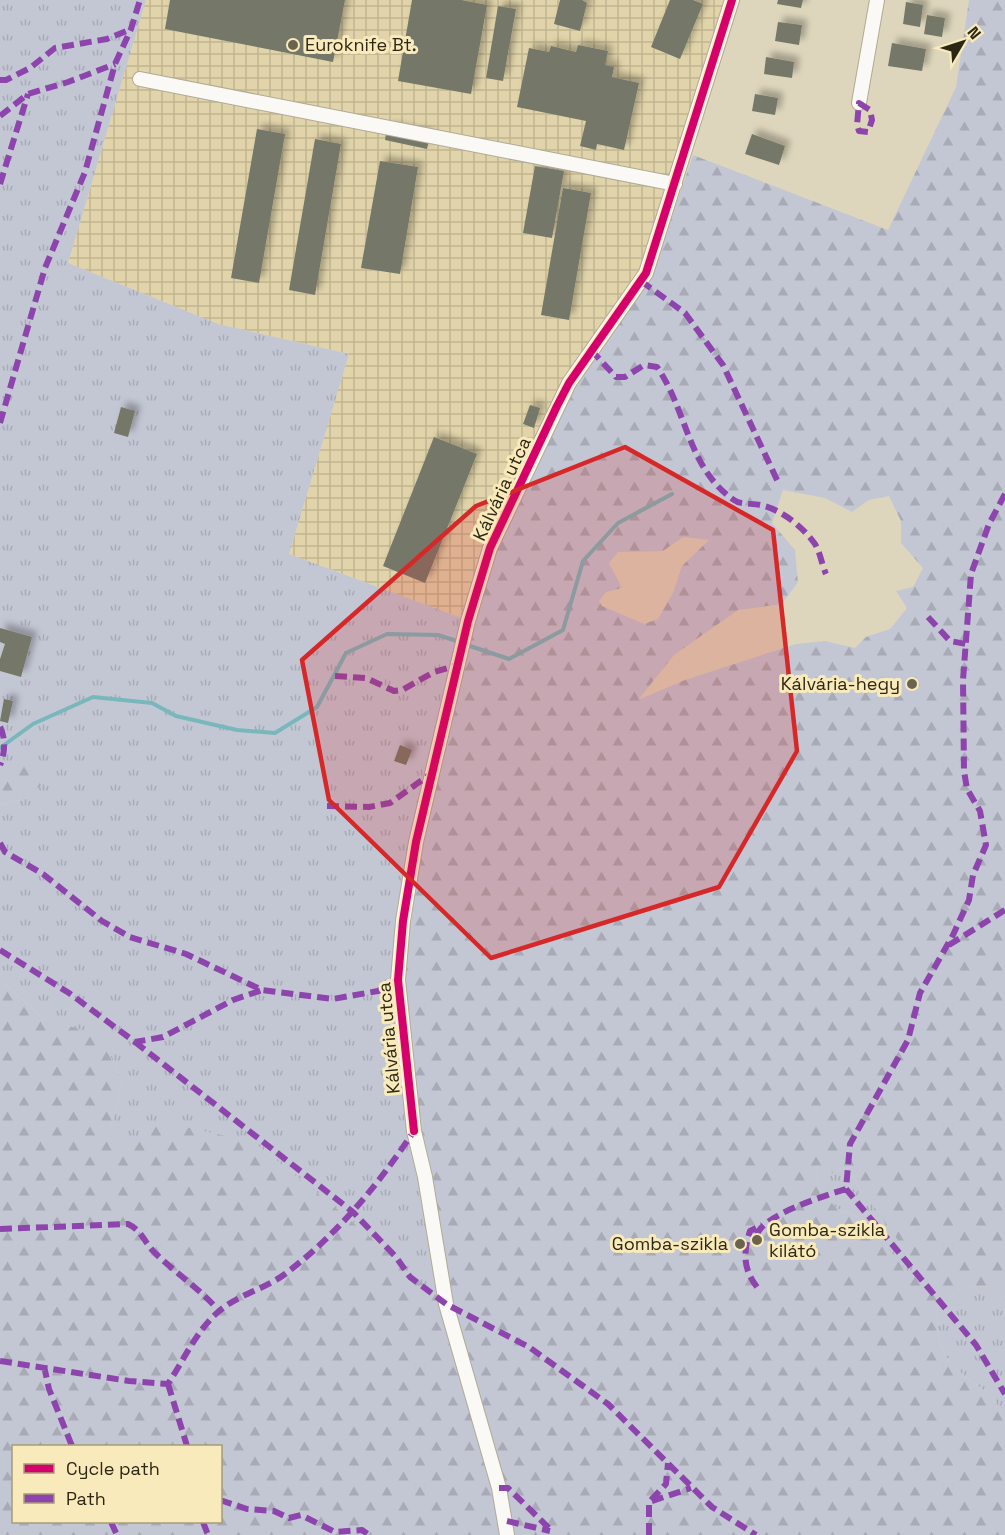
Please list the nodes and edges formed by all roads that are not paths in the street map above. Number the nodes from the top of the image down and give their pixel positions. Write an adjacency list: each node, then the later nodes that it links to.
1 (732, 0): 5 (street, Kálvária utca)
2 (876, 0): 4 (street)
3 (140, 79): 5 (street)
4 (859, 103)
5 (675, 184): 6 (street, Kálvária utca)
6 (507, 1535)

